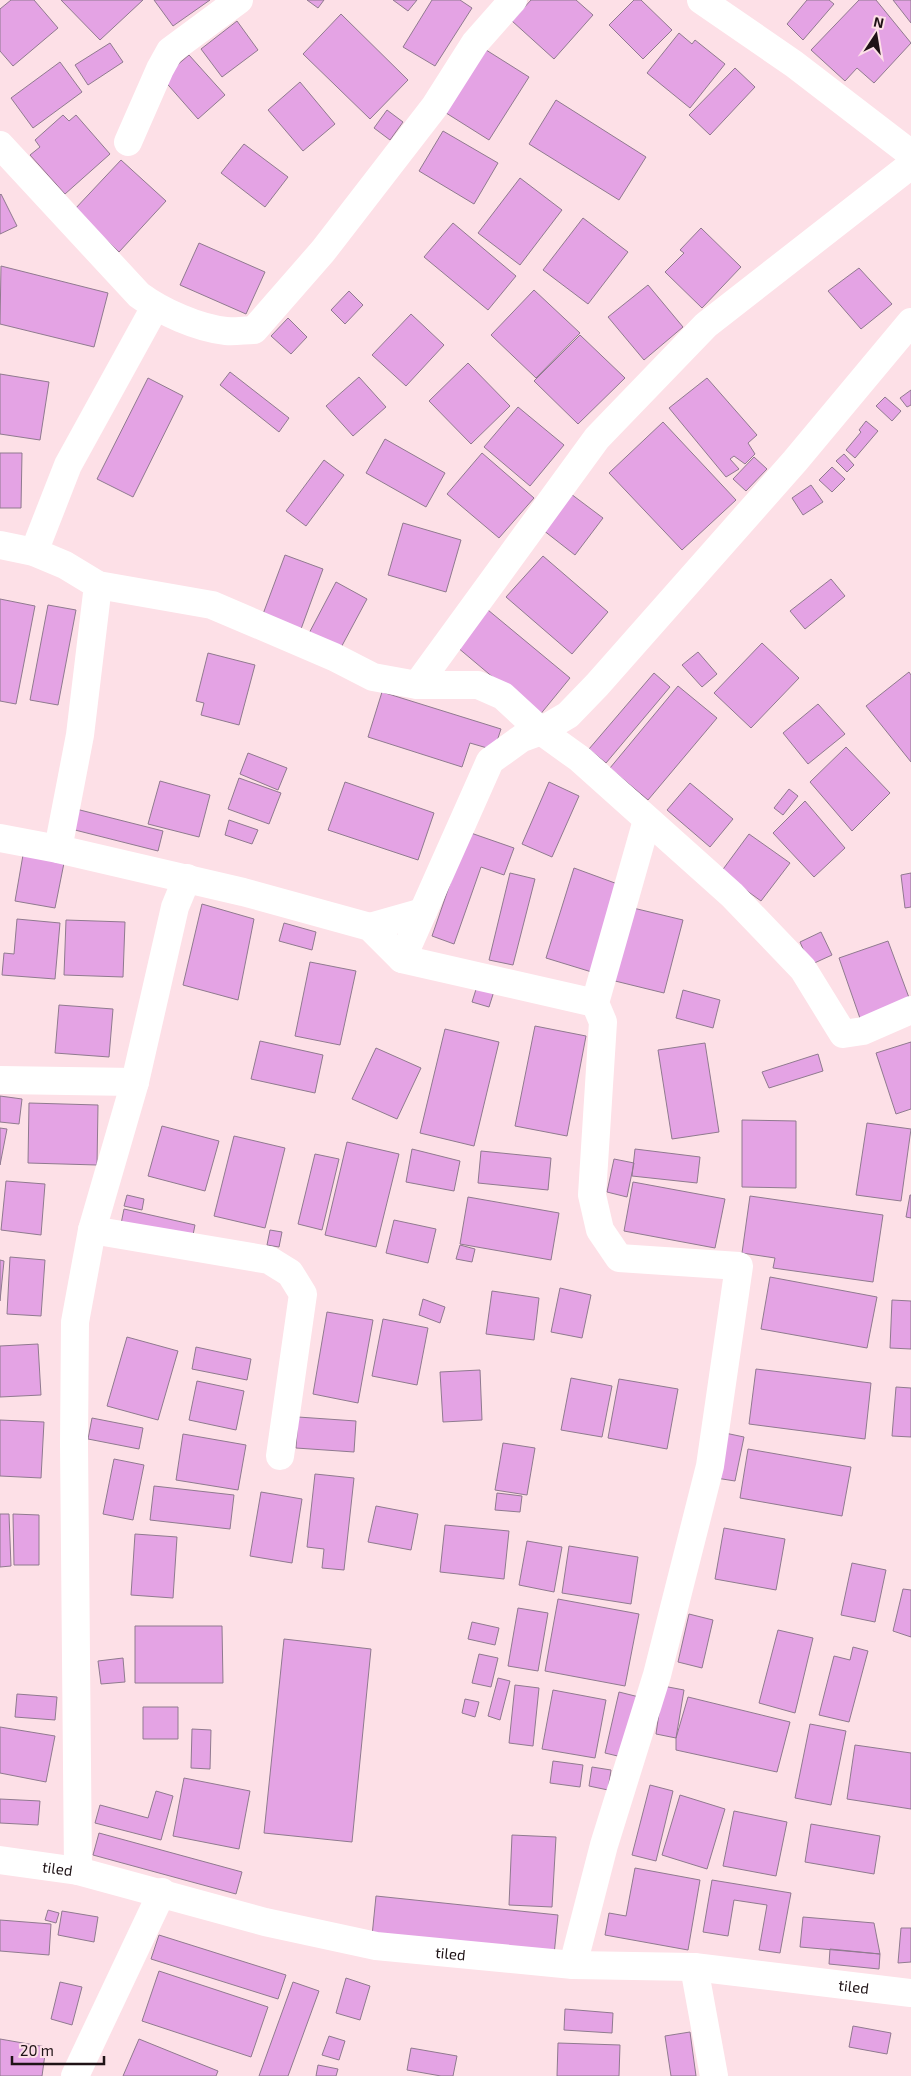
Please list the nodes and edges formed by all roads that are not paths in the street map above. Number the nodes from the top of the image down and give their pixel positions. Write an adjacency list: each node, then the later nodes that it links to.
1 (239, 0): 4 (street)
2 (513, 0): 8 (street)
3 (701, 0): 6 (street)
4 (128, 142)
5 (0, 145): 8 (street)
6 (911, 154)
7 (911, 165): 13 (street)
8 (155, 307): 11 (street)
9 (911, 322): 14 (street)
10 (0, 545): 11 (street)
11 (34, 552): 12 (street)
12 (98, 585): 13 (street); 19 (street)
13 (417, 685): 15 (street)
14 (568, 715): 15 (street); 16 (street)
15 (541, 731): 16 (street); 21 (street)
16 (580, 759): 17 (street)
17 (647, 820): 24 (street); 25 (street)
18 (0, 838): 19 (street)
19 (58, 849): 20 (street)
20 (187, 878): 22 (street); 27 (street)
21 (423, 912): 22 (street); 23 (street)
22 (370, 927): 23 (street)
23 (402, 959): 24 (street)
24 (595, 1003): 33 (street)
25 (911, 1010)
26 (0, 1080): 27 (street)
27 (135, 1082): 28 (street)
28 (92, 1230): 29 (street); 31 (street)
29 (280, 1456)
30 (0, 1860): 31 (street, tiled)
31 (78, 1871): 32 (street, tiled)
32 (162, 1892): 33 (street, tiled); 36 (street)
33 (573, 1965): 34 (street, tiled)
34 (694, 1967): 35 (street, tiled); 37 (street)
35 (911, 1993)
36 (75, 2076)
37 (714, 2076)

